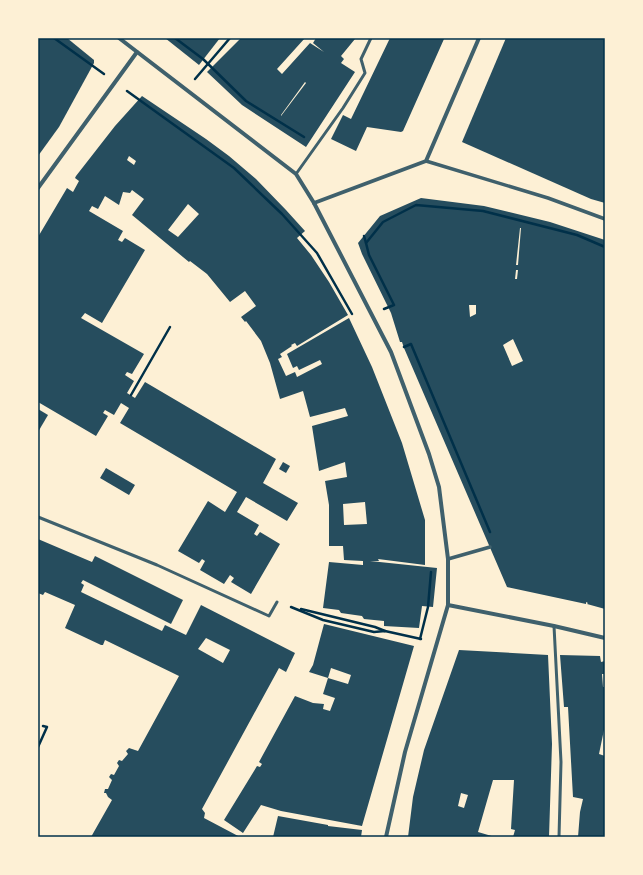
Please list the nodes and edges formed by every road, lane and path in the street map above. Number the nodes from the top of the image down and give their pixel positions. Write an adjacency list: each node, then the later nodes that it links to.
1 (54, 38): 9 (path)
2 (119, 38): 7 (street)
3 (175, 38): 8 (path)
4 (230, 38): 8 (path)
5 (371, 38): 14 (lane)
6 (478, 38): 13 (street)
7 (137, 52): 14 (street); 15 (street)
8 (208, 64): 10 (path); 12 (path)
9 (93, 65)
10 (205, 68)
11 (139, 100): 22 (path)
12 (310, 141)
13 (426, 161): 16 (street); 17 (street)
14 (296, 174): 16 (street)
15 (38, 188)
16 (314, 203): 29 (street)
17 (605, 220)
18 (364, 236): 19 (path)
19 (366, 243): 20 (path); 21 (path)
20 (605, 247)
21 (388, 308)
22 (354, 317)
23 (170, 327): 25 (path)
24 (404, 348): 27 (path)
25 (131, 395)
26 (38, 517): 31 (lane)
27 (493, 538)
28 (490, 547): 29 (street)
29 (448, 559): 32 (street)
30 (432, 568): 37 (path)
31 (277, 602): 33 (path)
32 (448, 605): 34 (street); 38 (street)
33 (294, 608): 35 (path); 35 (path)
34 (554, 626): 36 (street); 42 (lane)
35 (385, 631): 37 (path)
36 (605, 638)
37 (420, 639): 38 (path)
38 (437, 643): 41 (street)
39 (43, 726): 40 (path)
40 (38, 747)
41 (386, 837)
42 (559, 837)

